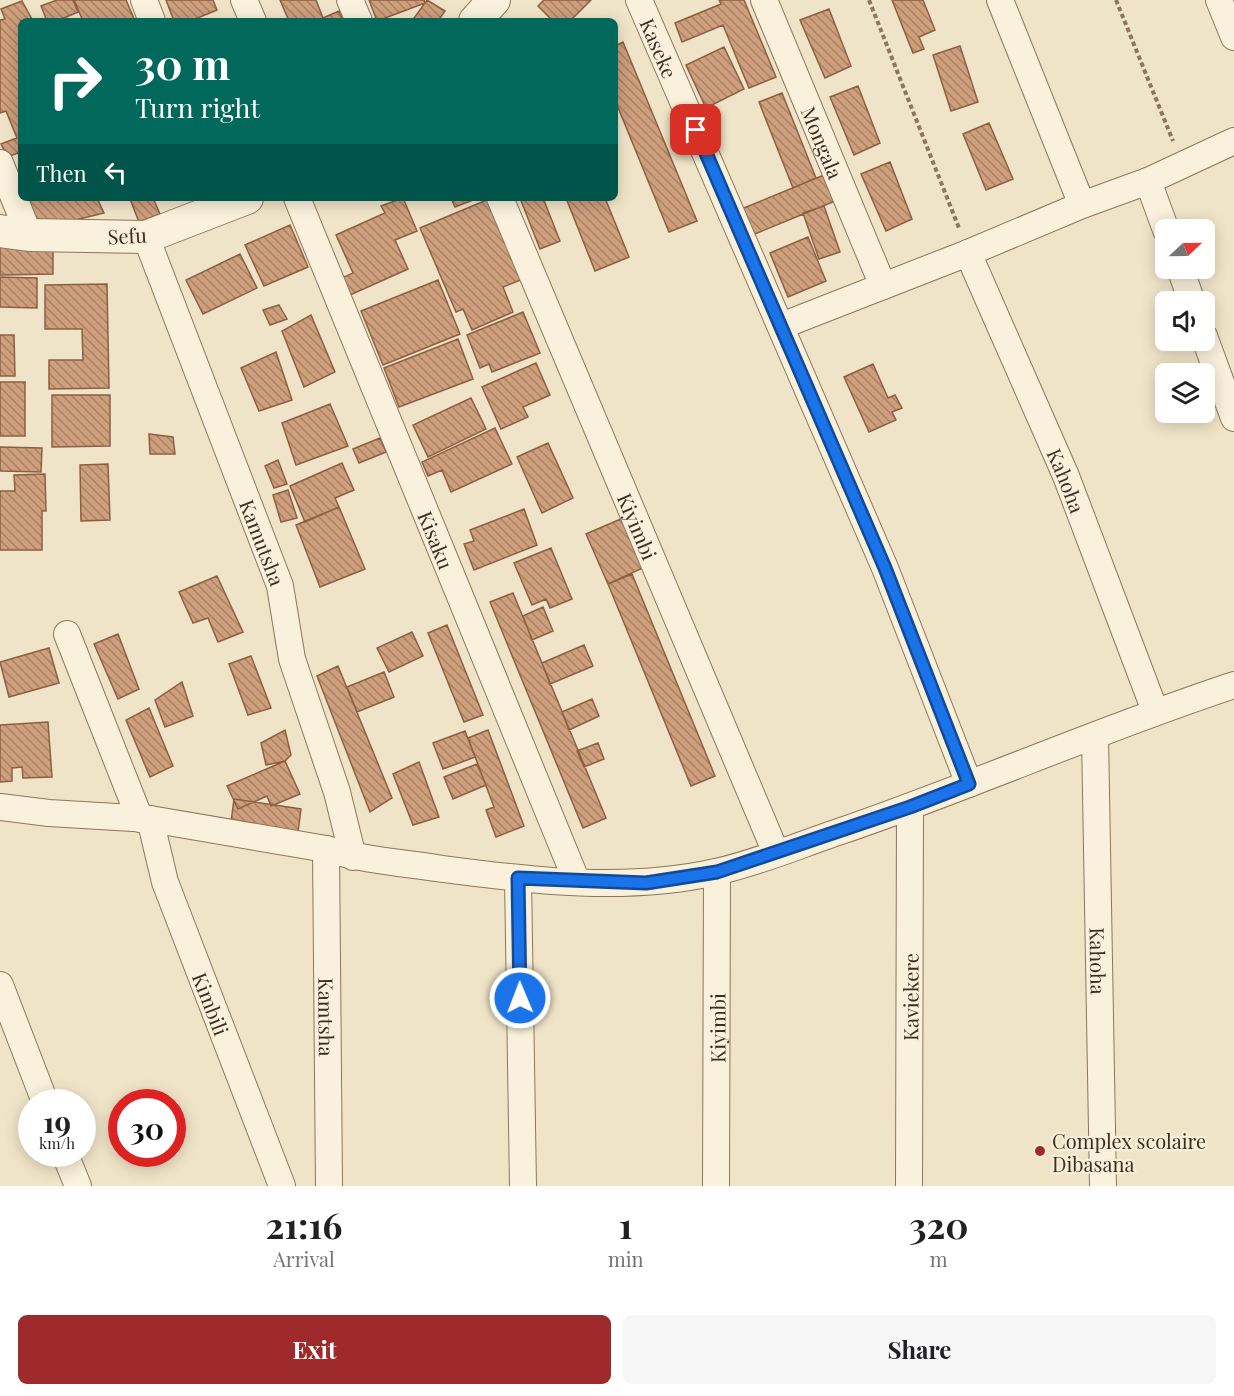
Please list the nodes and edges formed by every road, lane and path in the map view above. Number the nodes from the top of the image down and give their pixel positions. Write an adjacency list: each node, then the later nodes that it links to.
1 (144, 0): 11 (street)
2 (244, 0): 12 (street)
3 (350, 0): 13 (street)
4 (494, 0): 14 (street)
5 (639, 0): 29 (street, Kaseke)
6 (764, 0): 28 (street, Mongala)
7 (869, 0): 27 (path)
8 (1000, 0): 23 (street)
9 (1116, 0): 18 (path)
10 (1219, 0): 15 (street)
11 (151, 18)
12 (252, 18)
13 (358, 18)
14 (478, 18)
15 (1234, 37)
16 (1234, 141): 18 (street)
17 (0, 163): 25 (street)
18 (1183, 165): 19 (street)
19 (1148, 181): 23 (street); 24 (street)
20 (232, 201): 26 (street, Sefu)
21 (298, 201): 45 (street, Kisaku)
22 (501, 201): 41 (street, Kiyimbi)
23 (1082, 205): 27 (street)
24 (1162, 219)
25 (15, 233): 26 (street, Sefu)
26 (146, 237): 42 (street, Kamutsha)
27 (968, 253): 28 (street); 34 (street, Kahoha)
28 (883, 286): 29 (street)
29 (781, 326): 36 (street, Kaseke)
30 (1209, 351): 31 (street)
31 (1234, 418)
32 (67, 634): 39 (street, Kimbili)
33 (1234, 685): 34 (street)
34 (1155, 711): 35 (street)
35 (1095, 736): 36 (street); 55 (street, Kahoha)
36 (969, 784): 38 (street)
37 (0, 807): 39 (street)
38 (910, 807): 41 (street); 54 (street, Kaviekere)
39 (145, 819): 40 (street); 50 (street, Kimbili)
40 (326, 849): 42 (street); 51 (street, Kamtsha)
41 (776, 853): 43 (street)
42 (353, 857): 44 (street)
43 (717, 872): 45 (street); 53 (street, Kiyimbi)
44 (518, 878): 45 (street); 52 (street)
45 (577, 882)
46 (0, 985): 47 (street)
47 (40, 1089)
48 (70, 1167): 49 (street)
49 (78, 1186)
50 (282, 1186)
51 (329, 1186)
52 (523, 1186)
53 (716, 1186)
54 (909, 1186)
55 (1102, 1186)

